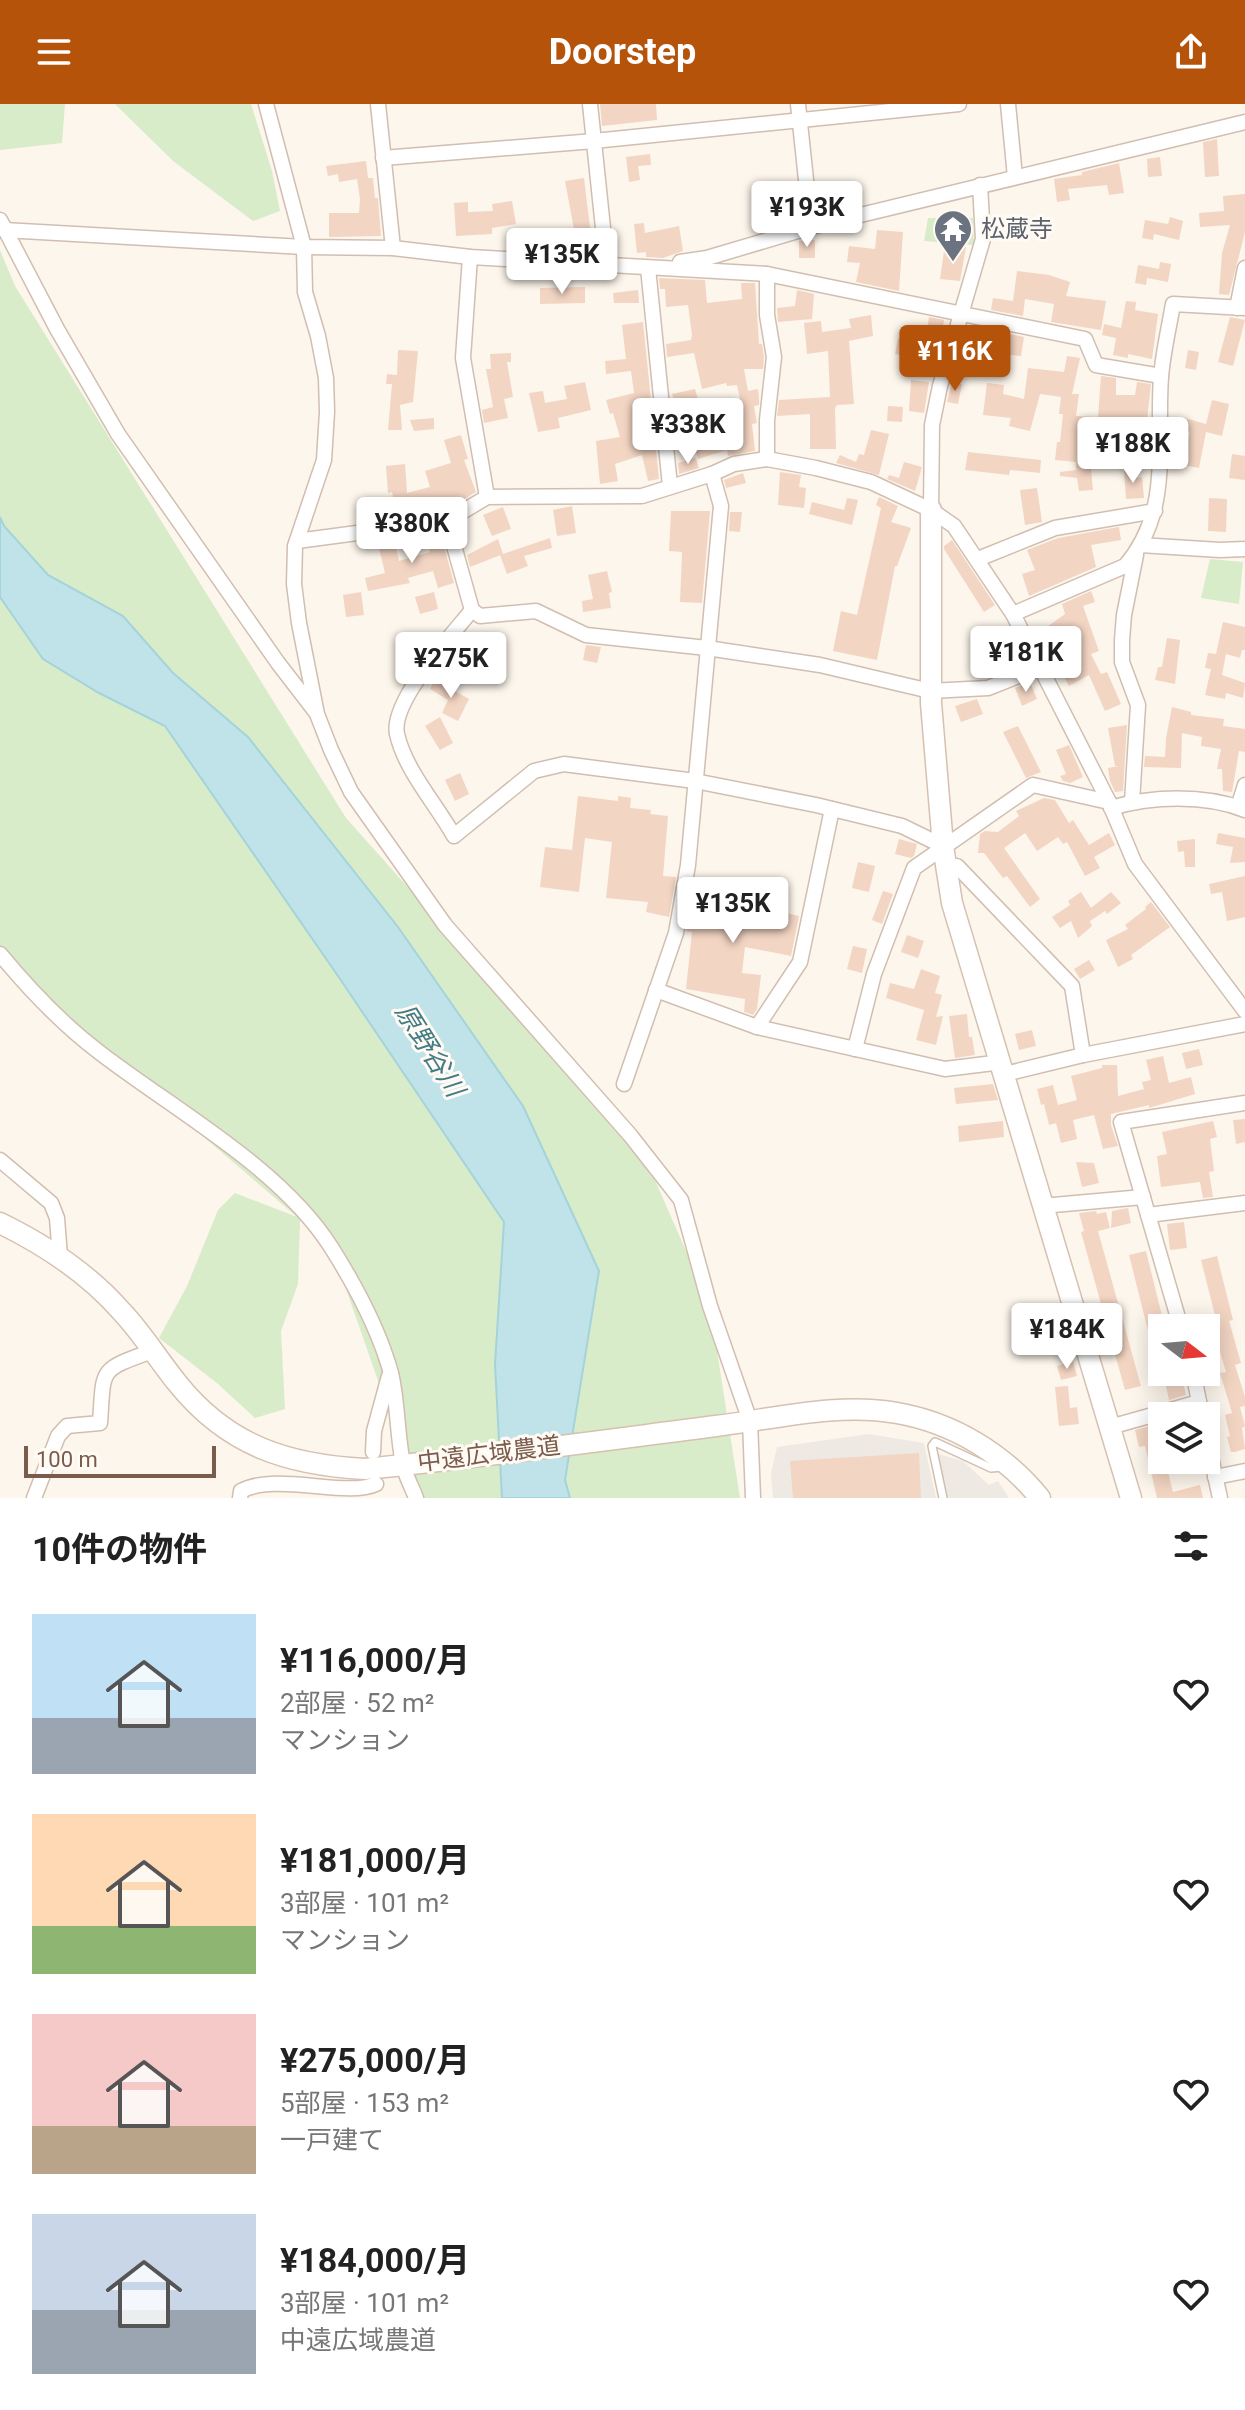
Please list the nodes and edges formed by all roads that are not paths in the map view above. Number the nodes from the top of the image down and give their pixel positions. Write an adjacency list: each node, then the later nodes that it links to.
1 (266, 104): 15 (street)
2 (378, 104): 10 (street)
3 (590, 104): 9 (street)
4 (798, 104): 7 (street)
5 (959, 104): 7 (street)
6 (1008, 104): 11 (street)
7 (800, 121): 9 (street); 14 (street)
8 (1245, 122): 11 (street)
9 (594, 141): 10 (street); 18 (street)
10 (383, 158): 16 (street)
11 (1015, 177): 12 (street)
12 (980, 185): 14 (street); 23 (street)
13 (2, 225): 15 (street); 41 (street)
14 (811, 227): 19 (street)
15 (304, 247): 16 (street); 32 (street)
16 (393, 248): 17 (street)
17 (470, 257): 18 (street); 28 (street)
18 (607, 266): 19 (street)
19 (648, 268): 21 (street); 27 (street)
20 (1245, 268): 22 (street)
21 (767, 274): 23 (street); 25 (street)
22 (1241, 308): 24 (street)
23 (962, 313): 24 (street); 29 (street)
24 (1161, 376): 30 (street)
25 (767, 459): 26 (street); 29 (street)
26 (712, 474): 27 (street); 38 (street)
27 (670, 486): 28 (street)
28 (487, 497): 31 (street)
29 (931, 510): 35 (street); 40 (street)
30 (1155, 511): 33 (street); 35 (street)
31 (447, 521): 32 (street); 36 (street)
32 (297, 541): 41 (street)
33 (1138, 549): 34 (street); 37 (street); 44 (street)
34 (1245, 549)
35 (978, 559): 37 (street)
36 (472, 610): 38 (street); 42 (street)
37 (1013, 614): 39 (street)
38 (707, 648): 40 (street); 42 (street)
39 (1041, 667): 40 (street); 45 (street)
40 (930, 691): 48 (street)
41 (317, 714): 70 (street)
42 (695, 781): 47 (street); 50 (street)
43 (1245, 785): 46 (street)
44 (1132, 802): 45 (street); 46 (street)
45 (1110, 805): 48 (street); 51 (street)
46 (1242, 808)
47 (832, 809): 48 (street); 53 (street)
48 (944, 856): 54 (street); 55 (street); 56 (street)
49 (0, 954): 68 (street)
50 (656, 990): 53 (street); 57 (street)
51 (1245, 1011)
52 (1245, 1024): 55 (street)
53 (757, 1027): 54 (street)
54 (855, 1049): 56 (street)
55 (1083, 1055): 56 (street)
56 (1003, 1068): 62 (street)
57 (624, 1084)
58 (1245, 1103): 60 (street)
59 (0, 1160): 65 (street)
60 (1143, 1197): 62 (street); 63 (street)
61 (1245, 1203): 63 (street)
62 (1042, 1206): 71 (street)
63 (1148, 1215): 66 (street)
64 (0, 1223): 65 (street, 中遠広域農道)
65 (60, 1257): 67 (street, 中遠広域農道)
66 (1177, 1314)
67 (152, 1351): 73 (street, 中遠広域農道); 79 (street)
68 (390, 1371): 72 (street); 73 (street)
69 (1148, 1419): 71 (street)
70 (742, 1422): 73 (street, 中遠広域農道); 74 (street, 中遠広域農道); 82 (street)
71 (1110, 1427): 85 (street)
72 (373, 1452)
73 (413, 1464): 81 (street)
74 (1008, 1464): 83 (lane); 84 (street, 中遠広域農道)
75 (1245, 1471): 77 (street)
76 (1214, 1474): 77 (street)
77 (1215, 1477): 86 (street)
78 (375, 1491): 80 (street)
79 (34, 1498)
80 (240, 1498)
81 (416, 1498)
82 (753, 1498)
83 (943, 1498)
84 (1040, 1498)
85 (1131, 1498)
86 (1220, 1498)

